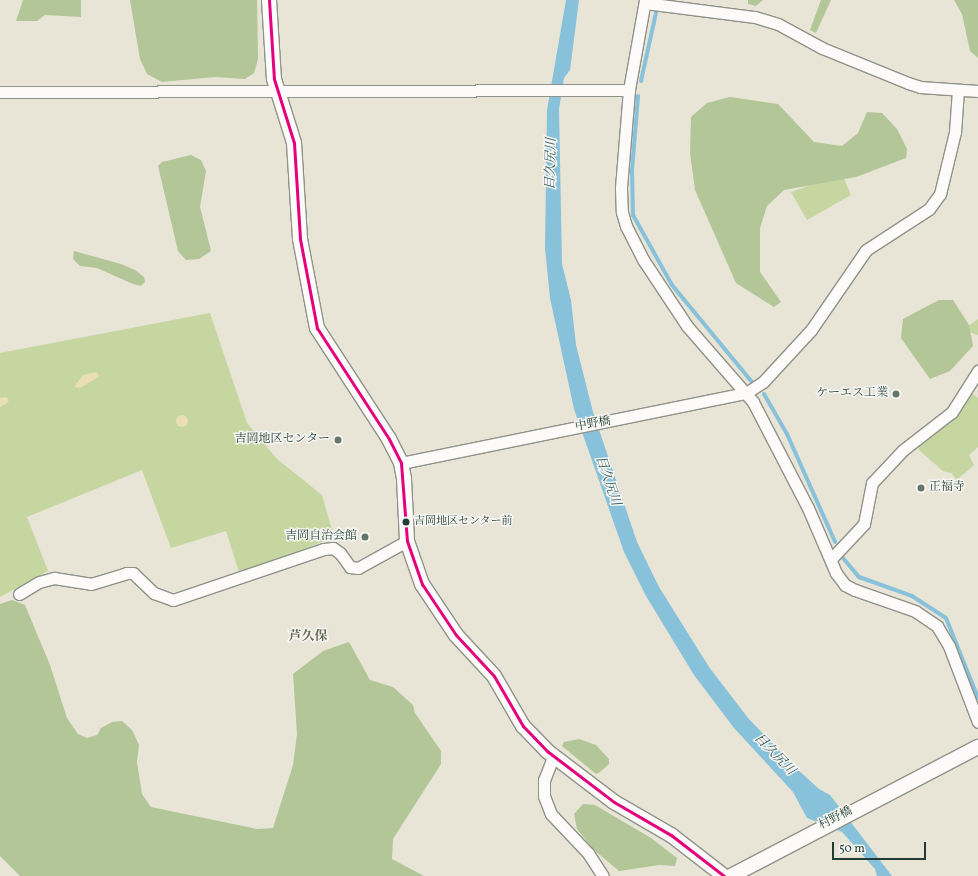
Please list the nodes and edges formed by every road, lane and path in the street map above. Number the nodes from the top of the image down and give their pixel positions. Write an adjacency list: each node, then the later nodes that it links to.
1 (269, 0): 3 (street)
2 (645, 2): 4 (street); 5 (street)
3 (278, 90): 4 (street); 7 (street); 10 (street)
4 (629, 90): 9 (street)
5 (958, 90): 6 (street); 9 (street)
6 (978, 91)
7 (0, 92)
8 (978, 371): 12 (street)
9 (746, 393): 10 (street, 中野橋); 12 (street)
10 (401, 463): 11 (street)
11 (407, 541): 13 (street); 16 (street)
12 (831, 559): 14 (street)
13 (19, 594)
14 (978, 722)
15 (978, 747): 19 (street, 村野橋)
16 (554, 757): 17 (street); 18 (street)
17 (603, 876)
18 (724, 876)
19 (731, 876)

